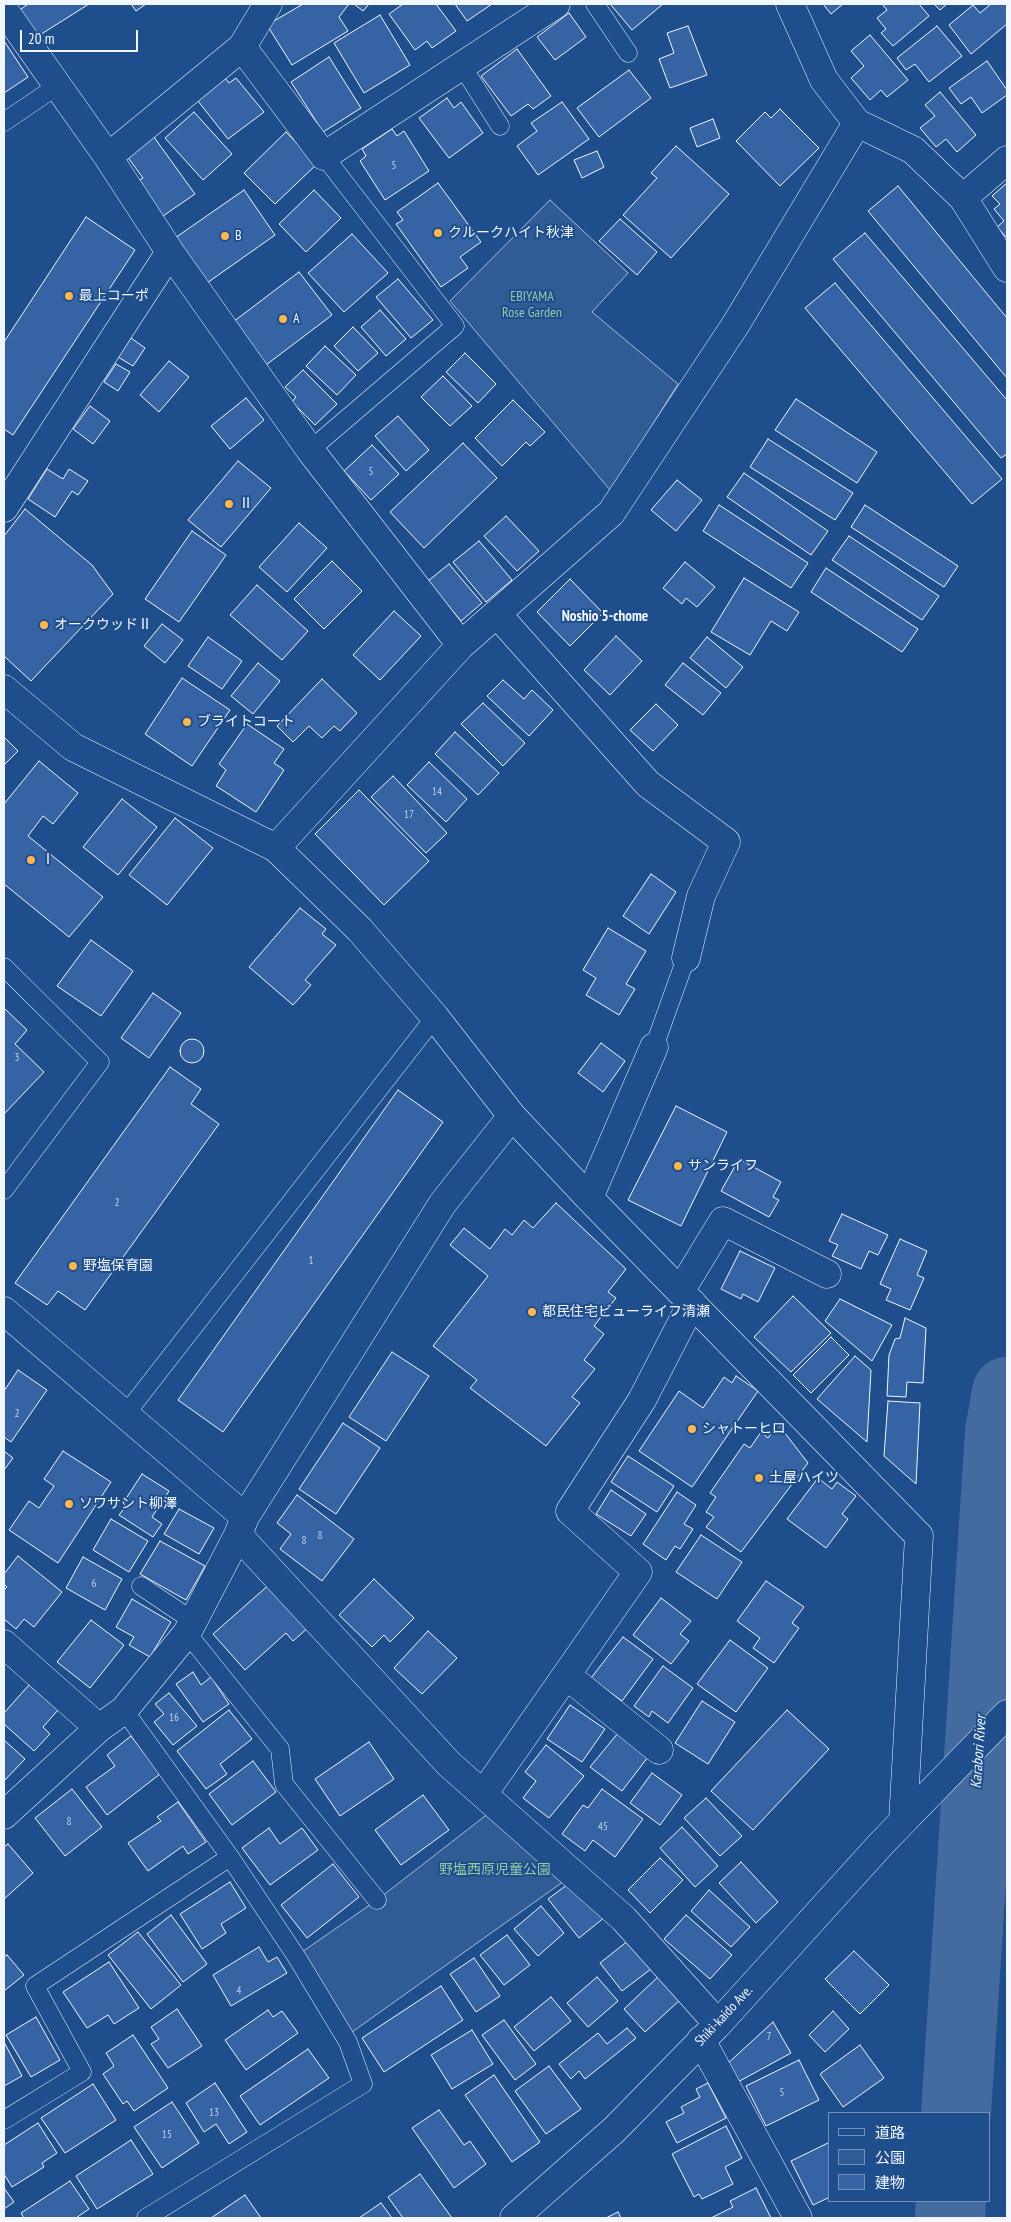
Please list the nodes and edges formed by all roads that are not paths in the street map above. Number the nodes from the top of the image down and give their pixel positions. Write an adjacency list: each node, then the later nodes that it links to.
1 (556, 4): 8 (street)
2 (595, 4): 7 (lane)
3 (790, 4): 11 (street)
4 (264, 6): 6 (street)
5 (4, 10): 9 (street)
6 (242, 47): 13 (street); 14 (street)
7 (628, 54)
8 (462, 66): 12 (lane); 13 (street)
9 (57, 86): 10 (lane); 14 (street)
10 (4, 122)
11 (857, 123): 16 (street); 21 (street)
12 (500, 126)
13 (324, 156): 19 (lane)
14 (108, 157): 17 (street)
15 (1007, 160): 16 (street)
16 (963, 198): 18 (street)
17 (170, 252): 19 (street); 20 (street)
18 (1007, 268)
19 (310, 450): 22 (street)
20 (4, 508)
21 (497, 614): 22 (street); 25 (street)
22 (462, 645): 24 (street)
23 (4, 689): 24 (street)
24 (276, 848): 27 (street)
25 (686, 958): 28 (lane)
26 (4, 966): 30 (lane)
27 (435, 1017): 29 (street); 35 (lane)
28 (654, 1047): 31 (street)
29 (512, 1116): 31 (street); 36 (street)
30 (4, 1190)
31 (589, 1198): 33 (street)
32 (827, 1274): 33 (street)
33 (687, 1296): 40 (street); 47 (street)
34 (4, 1311): 35 (street)
35 (125, 1415): 36 (street)
36 (242, 1526): 38 (street); 45 (street)
37 (141, 1586): 38 (lane)
38 (190, 1627): 41 (street); 49 (lane)
39 (4, 1644): 43 (street)
40 (566, 1675): 44 (street); 45 (street)
41 (124, 1710): 43 (street); 48 (lane)
42 (1007, 1714): 47 (street, Shiki-kaido Ave.)
43 (99, 1728): 46 (street)
44 (660, 1750)
45 (484, 1793): 50 (street)
46 (4, 1815)
47 (903, 1821): 50 (street, Shiki-kaido Ave.)
48 (230, 1857): 51 (lane); 52 (lane)
49 (377, 1900)
50 (709, 2032): 53 (street, Shiki-kaido Ave.); 54 (street)
51 (4, 2120)
52 (146, 2218)
53 (514, 2218)
54 (798, 2218)

